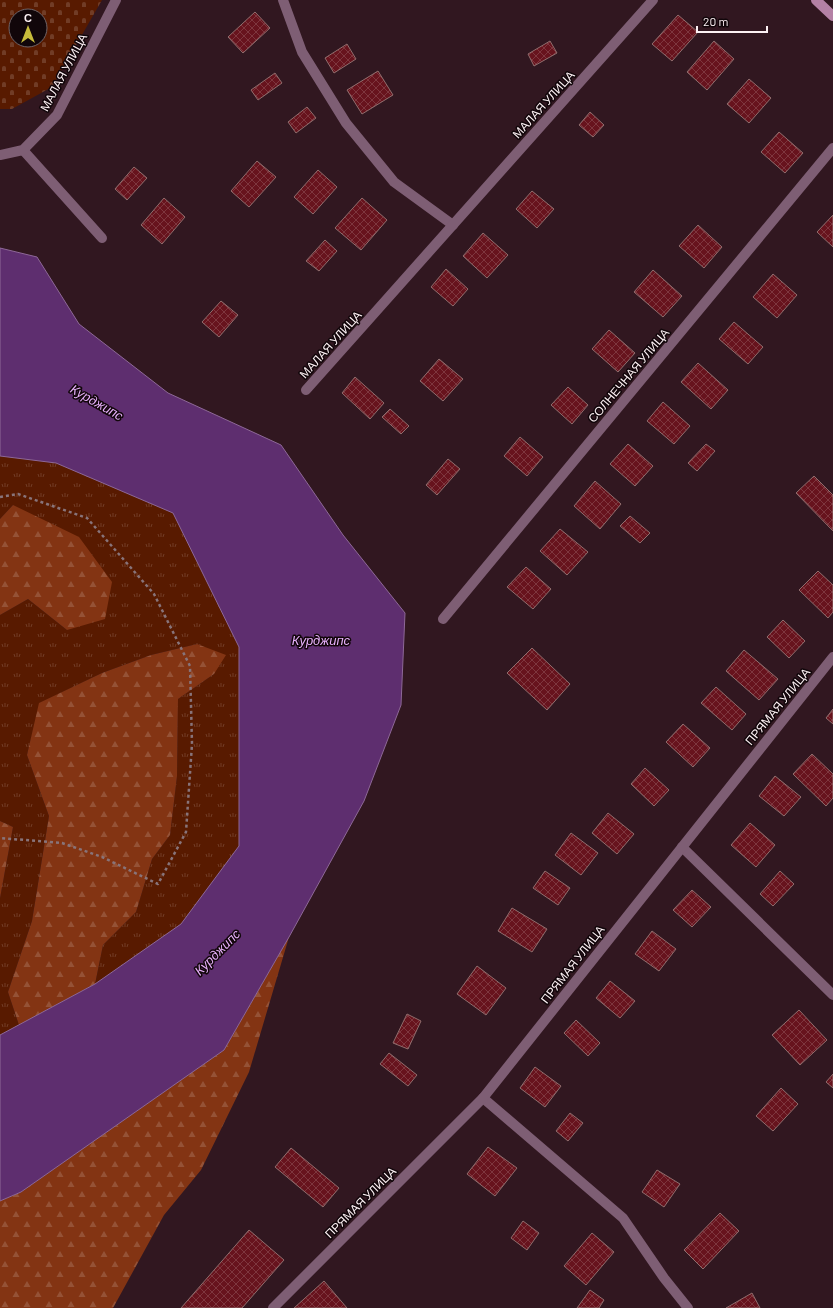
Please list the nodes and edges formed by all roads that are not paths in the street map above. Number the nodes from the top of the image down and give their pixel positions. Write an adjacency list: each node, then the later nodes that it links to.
1 (116, 0): 7 (street, МАЛАЯ УЛИЦА)
2 (283, 0): 9 (street)
3 (653, 0): 9 (street, МАЛАЯ УЛИЦА)
4 (816, 0): 5 (main road)
5 (833, 16)
6 (833, 148): 12 (street, СОЛНЕЧНАЯ УЛИЦА)
7 (23, 150): 8 (street); 10 (street)
8 (0, 155)
9 (453, 225): 11 (street, МАЛАЯ УЛИЦА)
10 (102, 238)
11 (306, 390)
12 (443, 619)
13 (833, 657): 14 (street, ПРЯМАЯ УЛИЦА)
14 (682, 847): 15 (street); 16 (street, ПРЯМАЯ УЛИЦА)
15 (833, 995)
16 (483, 1098): 17 (street, ПРЯМАЯ УЛИЦА); 18 (street)
17 (273, 1308)
18 (688, 1308)

